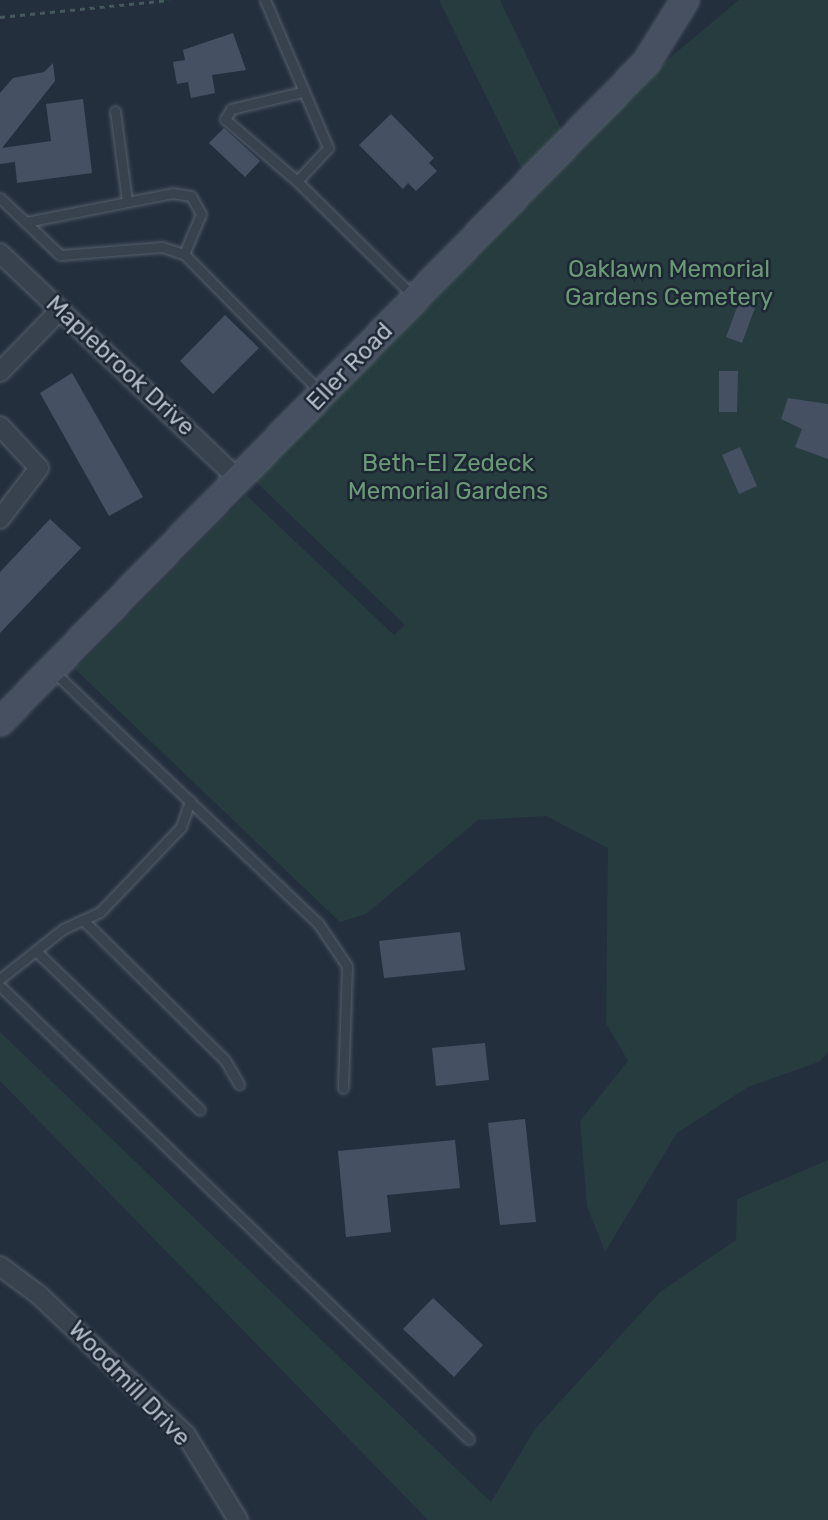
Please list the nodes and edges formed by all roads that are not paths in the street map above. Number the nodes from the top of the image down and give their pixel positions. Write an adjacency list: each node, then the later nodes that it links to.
1 (265, 0): 3 (lane)
2 (685, 0): 11 (street, Eller Road)
3 (302, 92): 5 (lane); 5 (lane)
4 (115, 111): 7 (lane)
5 (297, 181): 11 (lane)
6 (0, 198): 8 (lane)
7 (127, 201): 8 (lane); 10 (lane)
8 (26, 222): 10 (lane)
9 (0, 253): 12 (street, Maplebrook Drive)
10 (184, 254): 14 (lane)
11 (416, 299): 14 (street, Eller Road)
12 (60, 310): 13 (street); 16 (street, Maplebrook Drive)
13 (0, 373)
14 (323, 395): 16 (street, Eller Road)
15 (0, 426): 17 (street)
16 (239, 480): 18 (street, Eller Road)
17 (4, 506)
18 (52, 670): 19 (street, Eller Road); 20 (lane)
19 (0, 722)
20 (190, 801): 21 (lane); 26 (lane)
21 (83, 920): 22 (lane); 25 (lane)
22 (36, 951): 23 (lane); 27 (lane)
23 (0, 979)
24 (0, 986): 29 (lane)
25 (239, 1084)
26 (343, 1088)
27 (200, 1111)
28 (0, 1266): 30 (street, Woodmill Drive)
29 (469, 1439)
30 (238, 1520)

